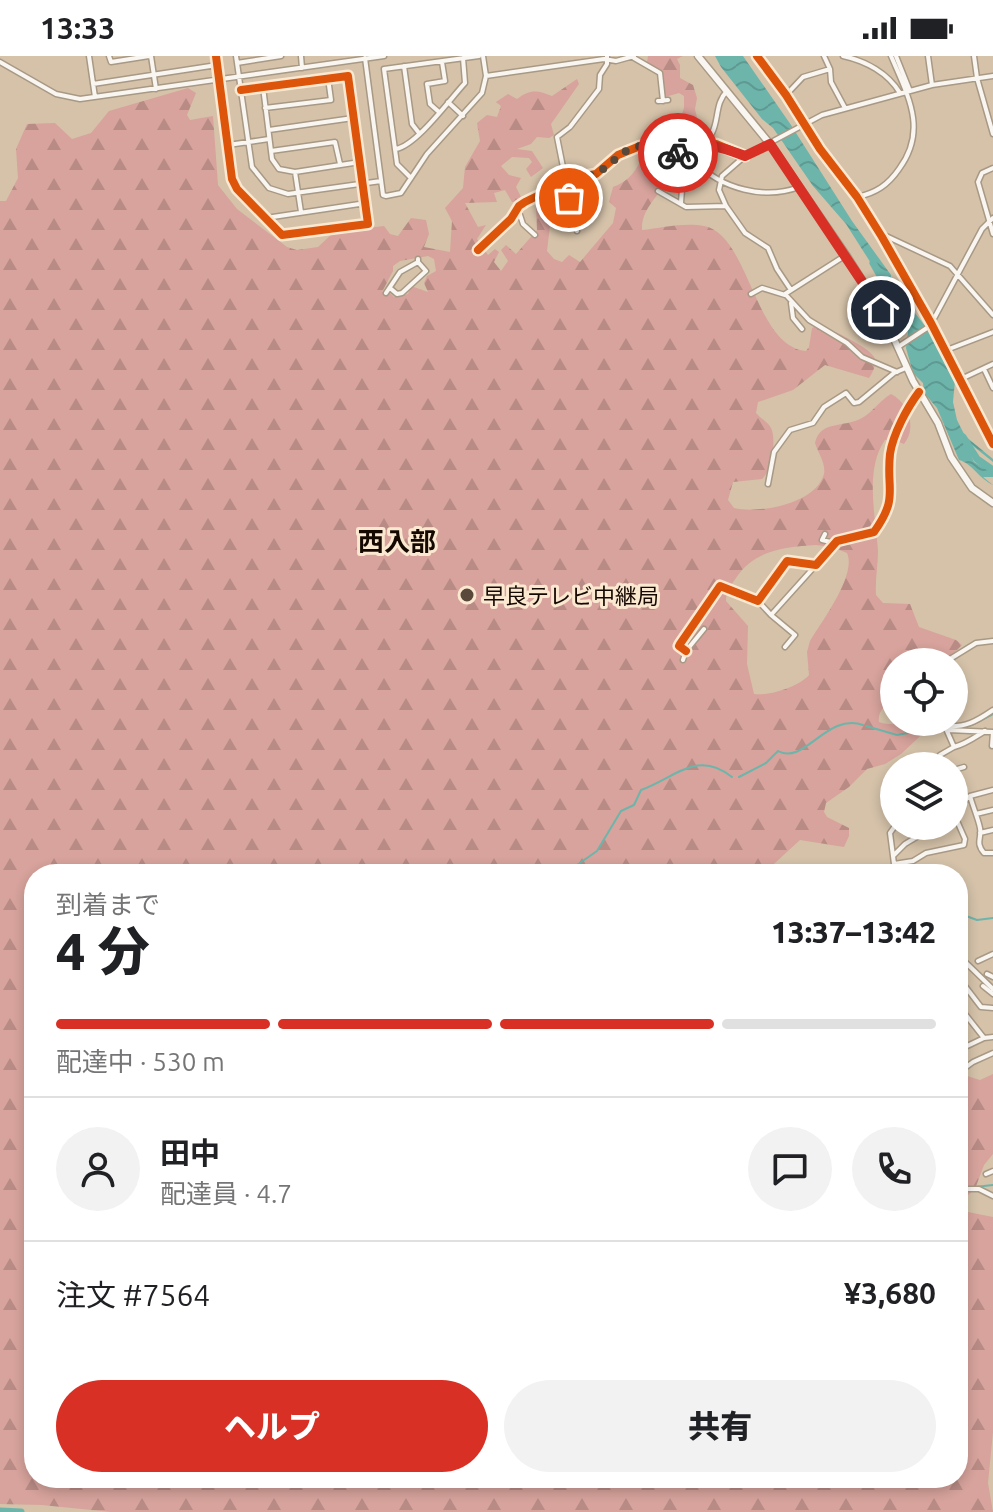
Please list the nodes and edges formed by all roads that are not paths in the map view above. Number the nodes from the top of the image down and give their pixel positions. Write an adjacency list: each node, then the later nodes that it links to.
1 (89, 56): 40 (street)
2 (109, 56): 3 (street)
3 (150, 56): 33 (street)
4 (216, 56): 28 (street)
5 (236, 56): 26 (street)
6 (281, 56): 21 (street)
7 (301, 56): 31 (street)
8 (384, 56): 19 (street)
9 (429, 56): 27 (street)
10 (481, 56): 22 (street); 34 (street)
11 (560, 56): 29 (street)
12 (698, 56): 45 (main road)
13 (757, 56): 47 (street)
14 (824, 56): 32 (street)
15 (843, 56): 46 (street)
16 (894, 56): 46 (street)
17 (928, 56): 41 (street)
18 (974, 56): 38 (street)
19 (364, 57): 31 (street); 74 (street)
20 (634, 57): 23 (street); 49 (street)
21 (258, 58): 26 (street)
22 (463, 58): 24 (street); 50 (street)
23 (607, 58): 29 (street); 77 (street)
24 (442, 61): 27 (street); 53 (street)
25 (0, 62): 48 (street)
26 (237, 63): 36 (street)
27 (430, 63): 30 (street)
28 (217, 65): 33 (street); 39 (street)
29 (561, 65): 34 (street)
30 (404, 66): 58 (street); 65 (street)
31 (302, 68): 36 (street)
32 (830, 69): 47 (street); 52 (street)
33 (154, 76): 40 (street); 43 (street)
34 (486, 76): 54 (street)
35 (993, 76): 38 (street)
36 (238, 77): 39 (street); 44 (street)
37 (328, 78): 42 (street); 51 (street); 55 (street)
38 (977, 78): 41 (street); 59 (street)
39 (219, 79): 43 (street); 63 (street)
40 (93, 84): 48 (street)
41 (932, 85): 46 (street)
42 (263, 87): 44 (street); 51 (street)
43 (156, 89): 48 (street)
44 (241, 90): 61 (street)
45 (727, 91): 62 (main road); 64 (street)
46 (905, 92): 52 (street); 81 (street)
47 (786, 95): 56 (street)
48 (95, 98)
49 (663, 101)
50 (448, 102): 53 (street); 54 (street)
51 (265, 108): 57 (street)
52 (845, 108): 56 (street)
53 (439, 112): 58 (street)
54 (463, 116): 73 (street)
55 (353, 118): 57 (street); 68 (street)
56 (802, 124): 62 (street); 81 (street)
57 (268, 130): 60 (street)
58 (419, 134): 65 (street)
59 (993, 134)
60 (269, 139): 61 (street); 66 (street)
61 (248, 141): 63 (street); 80 (street)
62 (772, 143): 67 (street); 78 (main road)
63 (228, 145): 87 (street)
64 (704, 145): 67 (street); 69 (street); 77 (street)
65 (395, 150): 73 (street)
66 (271, 151): 70 (street); 72 (street)
67 (745, 156): 75 (street)
68 (360, 162): 70 (street); 76 (street)
69 (696, 162): 75 (street); 83 (street)
70 (340, 164): 72 (street)
71 (993, 168): 88 (street)
72 (295, 172): 80 (street)
73 (411, 178): 74 (street)
74 (382, 180): 76 (street)
75 (719, 182): 78 (street); 84 (street)
76 (363, 183): 80 (street); 82 (street)
77 (565, 183): 85 (street); 89 (street)
78 (799, 187): 94 (main road)
79 (658, 191): 83 (street)
80 (298, 193): 86 (street)
81 (857, 197): 92 (street)
82 (366, 203): 86 (street); 87 (street)
83 (681, 203): 84 (street)
84 (726, 206): 96 (street)
85 (518, 209): 91 (street); 93 (street)
86 (301, 212): 87 (street)
87 (265, 218)
88 (991, 219): 90 (street); 95 (street)
89 (577, 231)
90 (993, 234)
91 (535, 235)
92 (882, 237): 95 (street); 101 (street)
93 (478, 250)
94 (846, 255): 96 (street); 104 (main road)
95 (959, 275): 100 (street); 101 (street)
96 (791, 290): 99 (street)
97 (388, 291): 97 (street)
98 (751, 294): 99 (street)
99 (784, 295): 102 (street); 109 (street)
100 (993, 315)
101 (931, 325): 104 (street); 105 (street)
102 (802, 329)
103 (993, 332): 105 (street)
104 (899, 346): 107 (main road)
105 (944, 351): 110 (street)
106 (993, 364): 108 (street)
107 (906, 368): 109 (street); 112 (main road)
108 (983, 368): 110 (street); 111 (street)
109 (897, 372): 114 (street)
110 (961, 379): 113 (street)
111 (993, 388)
112 (919, 392): 115 (main road); 117 (street)
113 (993, 444)
114 (768, 484)
115 (993, 503)
116 (825, 534): 117 (street)
117 (835, 543): 118 (street)
118 (816, 565): 119 (street); 120 (street)
119 (758, 601): 120 (street); 125 (street)
120 (771, 615): 123 (street)
121 (704, 629): 125 (street)
122 (993, 641): 124 (street)
123 (785, 647)
124 (968, 648)
125 (686, 651): 126 (street)
126 (683, 660)
127 (993, 710): 128 (street)
128 (968, 724)
129 (968, 729): 130 (street)
130 (985, 731): 131 (street); 134 (street)
131 (993, 732): 133 (street)
132 (949, 736): 134 (street)
133 (992, 746)
134 (954, 747): 135 (street)
135 (945, 752)
136 (993, 790): 137 (street)
137 (970, 796): 139 (street)
138 (993, 810): 139 (street)
139 (975, 814): 141 (street)
140 (993, 830): 141 (street)
141 (980, 833): 145 (street)
142 (891, 840): 146 (street)
143 (912, 840): 146 (street)
144 (965, 840): 146 (street)
145 (993, 853)
146 (893, 856)
147 (993, 954): 148 (street)
148 (978, 961)
149 (968, 966): 152 (street)
150 (983, 986): 152 (street)
151 (968, 990): 153 (street)
152 (993, 992)
153 (993, 1008)
154 (968, 1018): 156 (street)
155 (993, 1037): 156 (street)
156 (984, 1038): 157 (street)
157 (968, 1046)
158 (993, 1053): 159 (street)
159 (968, 1066)
160 (993, 1171): 161 (street)
161 (986, 1174)
162 (968, 1189): 163 (street)
163 (993, 1196)

